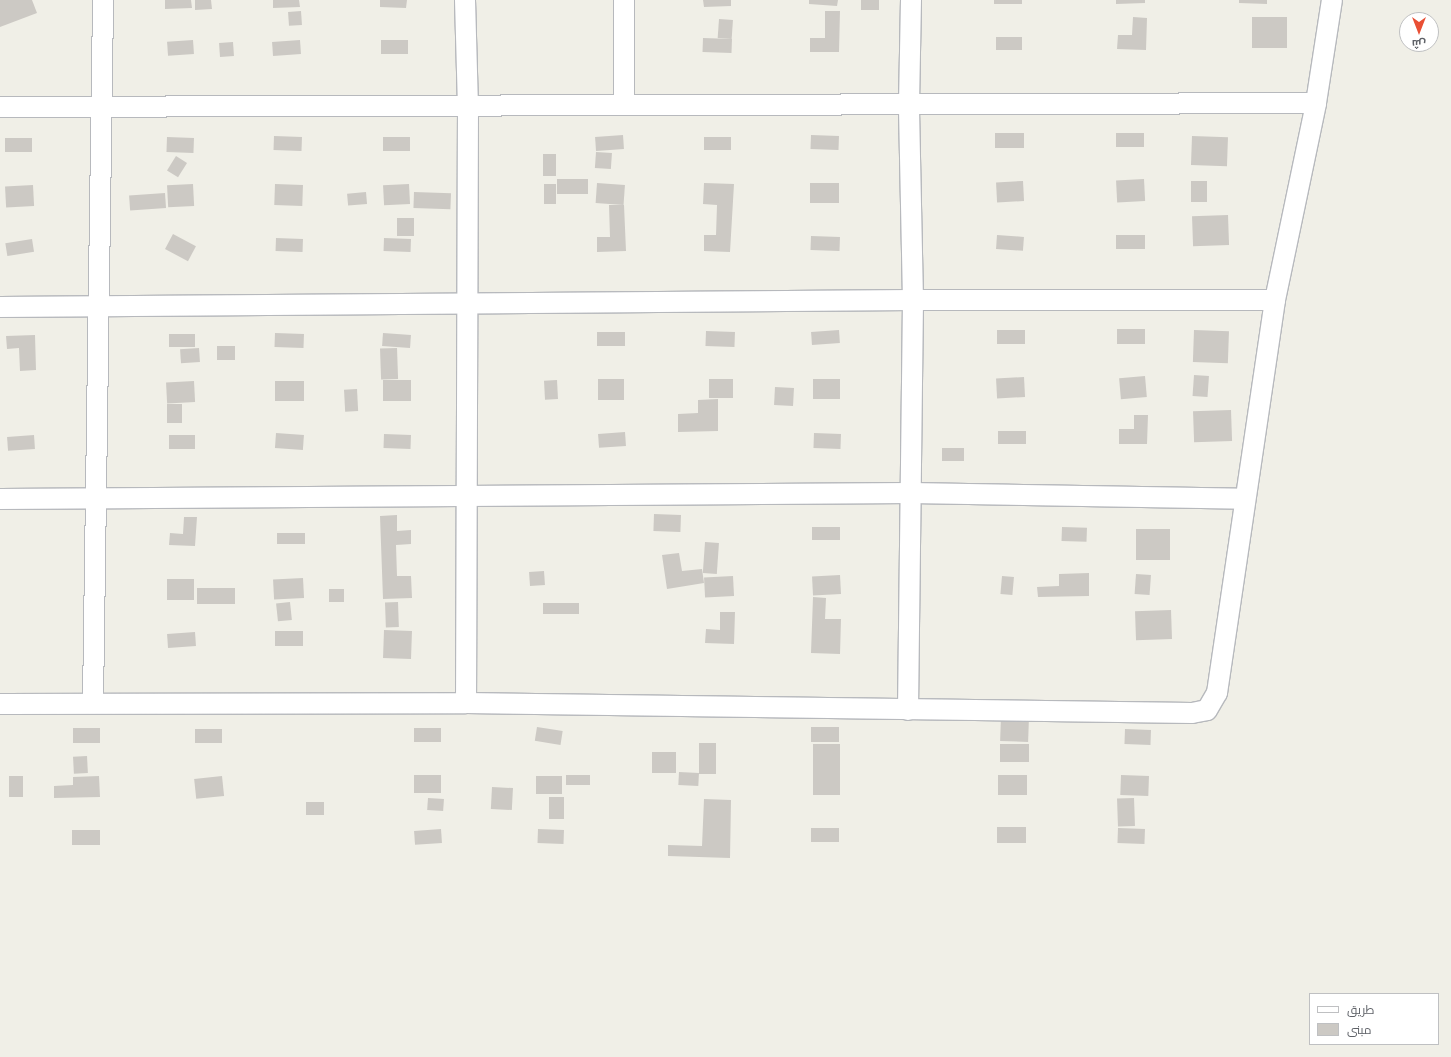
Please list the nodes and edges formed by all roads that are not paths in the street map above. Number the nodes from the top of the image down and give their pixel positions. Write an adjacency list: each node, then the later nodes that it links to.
1 (104, 0): 11 (street)
2 (465, 0): 9 (street)
3 (624, 0): 8 (street)
4 (910, 0): 7 (street)
5 (1332, 0): 6 (street)
6 (1316, 103): 7 (street); 13 (street)
7 (909, 104): 8 (street); 12 (street)
8 (624, 105): 9 (street)
9 (468, 106): 11 (street); 14 (street)
10 (0, 107): 11 (street)
11 (102, 107): 16 (street)
12 (913, 300): 13 (street); 14 (street); 17 (street)
13 (1275, 300): 21 (street)
14 (468, 303): 16 (street); 18 (street)
15 (0, 306): 16 (street)
16 (99, 306): 19 (street)
17 (911, 493): 18 (street); 21 (street); 25 (street)
18 (466, 497): 19 (street); 23 (street)
19 (96, 498): 20 (street); 22 (street)
20 (0, 499)
21 (1245, 499): 25 (street)
22 (93, 702): 23 (street); 24 (street)
23 (466, 703): 25 (street)
24 (0, 704)
25 (908, 710)

